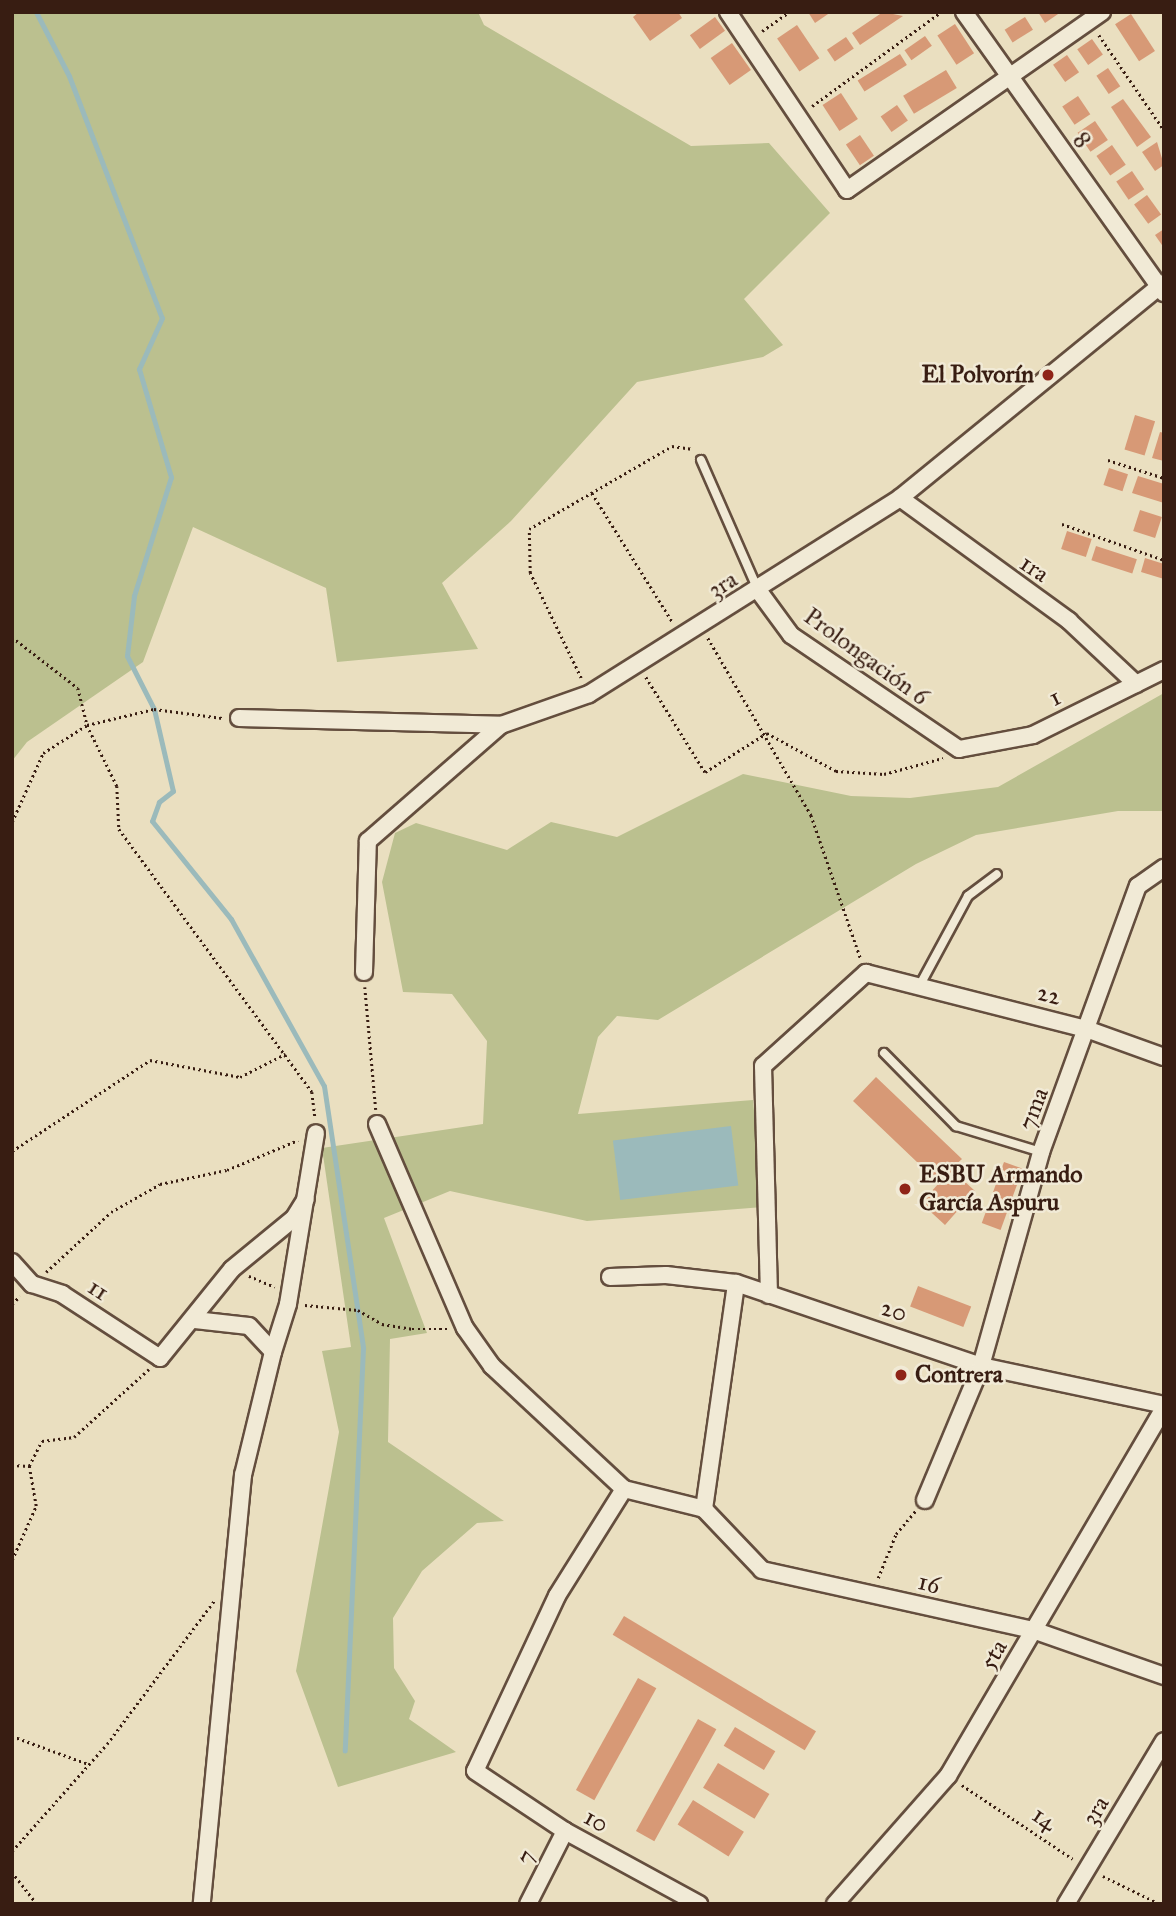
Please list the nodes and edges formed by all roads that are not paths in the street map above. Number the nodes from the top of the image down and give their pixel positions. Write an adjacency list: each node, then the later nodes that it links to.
1 (728, 12): 4 (street)
2 (964, 12): 4 (street, 8)
3 (1095, 17): 4 (street)
4 (1012, 78): 5 (street, 8)
5 (1161, 288): 7 (street, 3ra)
6 (701, 460): 8 (lane)
7 (900, 498): 8 (street, 3ra); 10 (street, 1ra)
8 (758, 590): 12 (street, 3ra); 13 (street, Prolongación 6)
9 (1164, 670): 10 (street, 1)
10 (1136, 684): 13 (street, 1)
11 (239, 718): 12 (street, 3ra)
12 (501, 724): 16 (street)
13 (959, 749)
14 (1164, 868): 18 (street, 7ma)
15 (997, 874): 17 (lane)
16 (364, 972)
17 (921, 983): 18 (street, 22); 28 (street, 22)
18 (1089, 1030): 20 (street, 22); 23 (street, 7ma)
19 (884, 1054): 23 (lane)
20 (1164, 1057)
21 (377, 1124): 33 (street)
22 (316, 1133): 24 (street)
23 (1041, 1152): 31 (street, 7ma)
24 (306, 1199): 29 (street); 30 (street)
25 (12, 1262): 29 (street, 11)
26 (610, 1277): 27 (street, 20)
27 (736, 1283): 28 (street, 20); 35 (street)
28 (769, 1296): 31 (street, 20)
29 (195, 1320): 30 (street)
30 (273, 1352): 40 (street)
31 (981, 1366): 32 (street, 20); 34 (street, 7ma)
32 (1164, 1407): 36 (street, 5ta)
33 (624, 1489): 35 (street); 39 (street, 10)
34 (925, 1500)
35 (704, 1508): 36 (street, 16)
36 (1033, 1630): 37 (street, 16); 43 (street, 5ta)
37 (1164, 1676)
38 (1164, 1741): 44 (street, 3ra)
39 (565, 1830): 41 (street, 7); 42 (street, 10)
40 (202, 1904)
41 (528, 1904)
42 (699, 1904)
43 (835, 1904)
44 (1066, 1904)

